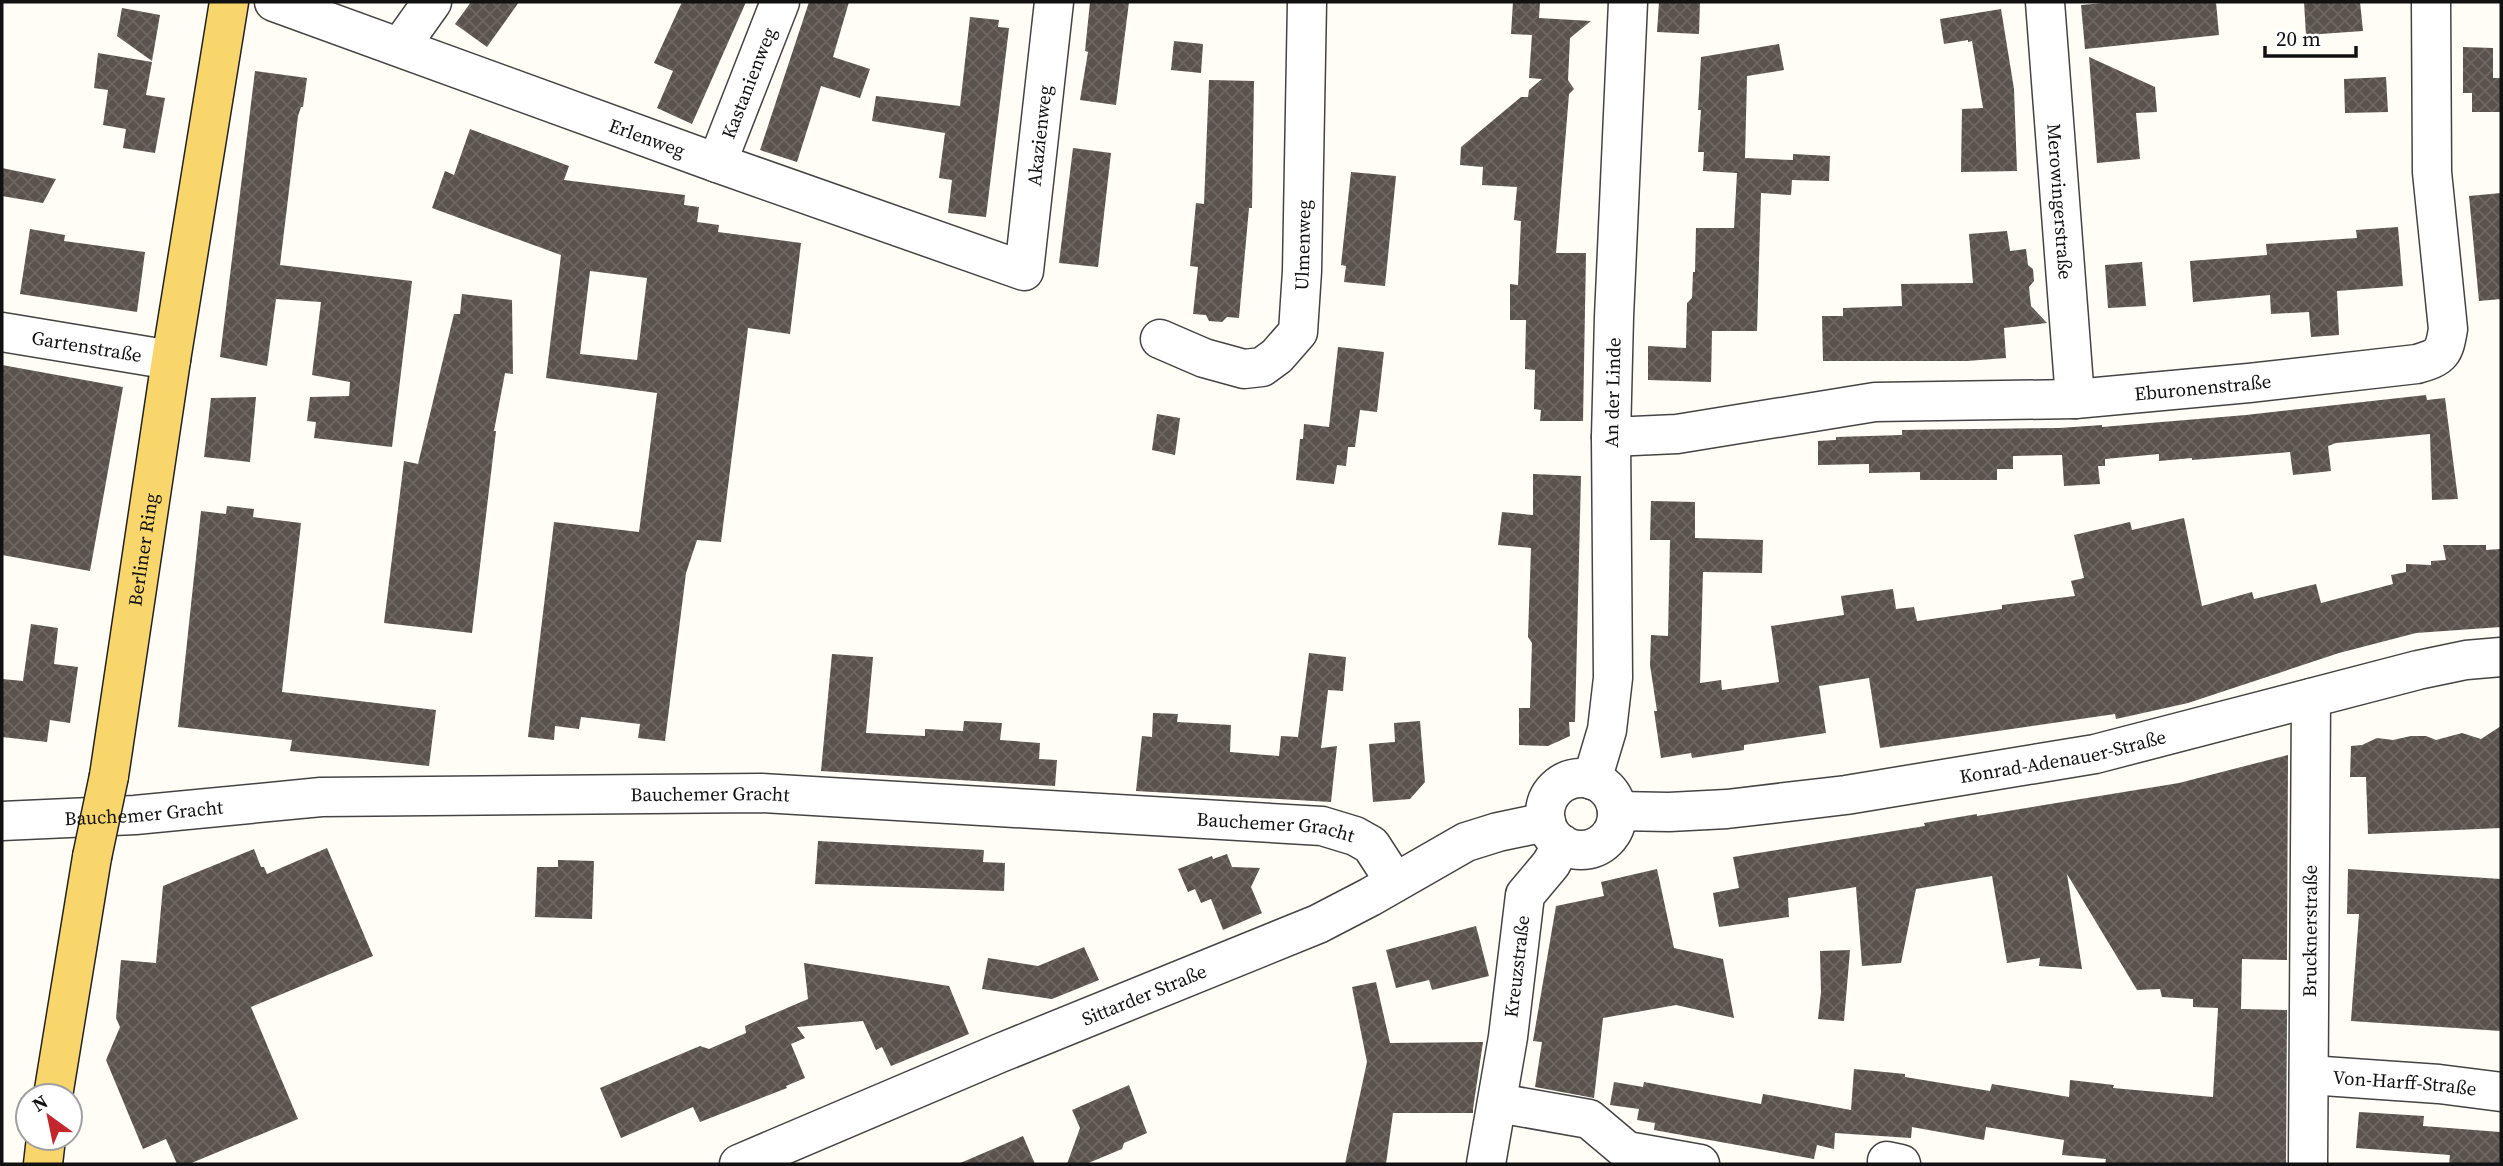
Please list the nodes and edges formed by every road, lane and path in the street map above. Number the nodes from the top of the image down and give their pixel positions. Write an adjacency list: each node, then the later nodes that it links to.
1 (229, 2): 15 (main road, Berliner Ring)
2 (274, 2): 10 (street, Erlenweg)
3 (432, 2): 10 (street)
4 (780, 2): 11 (street, Kastanienweg)
5 (1054, 2): 12 (street, Akazienweg)
6 (1307, 2): 14 (street, Ulmenweg)
7 (1628, 2): 17 (street, An der Linde)
8 (2045, 2): 16 (street, Merowingerstraße)
9 (2431, 2): 16 (street, Eburonenstraße)
10 (400, 47): 11 (street, Erlenweg)
11 (717, 163): 12 (street, Erlenweg)
12 (1024, 271)
13 (2, 332): 15 (street, Gartenstraße)
14 (1160, 339)
15 (172, 360): 26 (main road, Berliner Ring, bridge)
16 (2075, 399): 17 (street, Eburonenstraße)
17 (1611, 437): 20 (street, An der Linde)
18 (2501, 657): 19 (street, Konrad-Adenauer-Straße)
19 (2311, 698): 21 (street, Konrad-Adenauer-Straße); 25 (street, Brucknerstraße)
20 (1592, 780): 21 (street); 23 (street)
21 (1617, 811): 23 (street)
22 (2, 821): 24 (street, Bauchemer Gracht)
23 (1554, 833): 24 (street, Sittarder Straße); 28 (street, Kreuzstraße)
24 (1395, 882): 29 (street, Sittarder Straße)
25 (2309, 1075): 27 (street, Von-Harff-Straße); 32 (street, Brucknerstraße)
26 (55, 1082)
27 (2501, 1092)
28 (1498, 1103): 30 (street, Kreuzstraße); 31 (street)
29 (739, 1164)
30 (1486, 1164)
31 (1700, 1164)
32 (2308, 1164)

